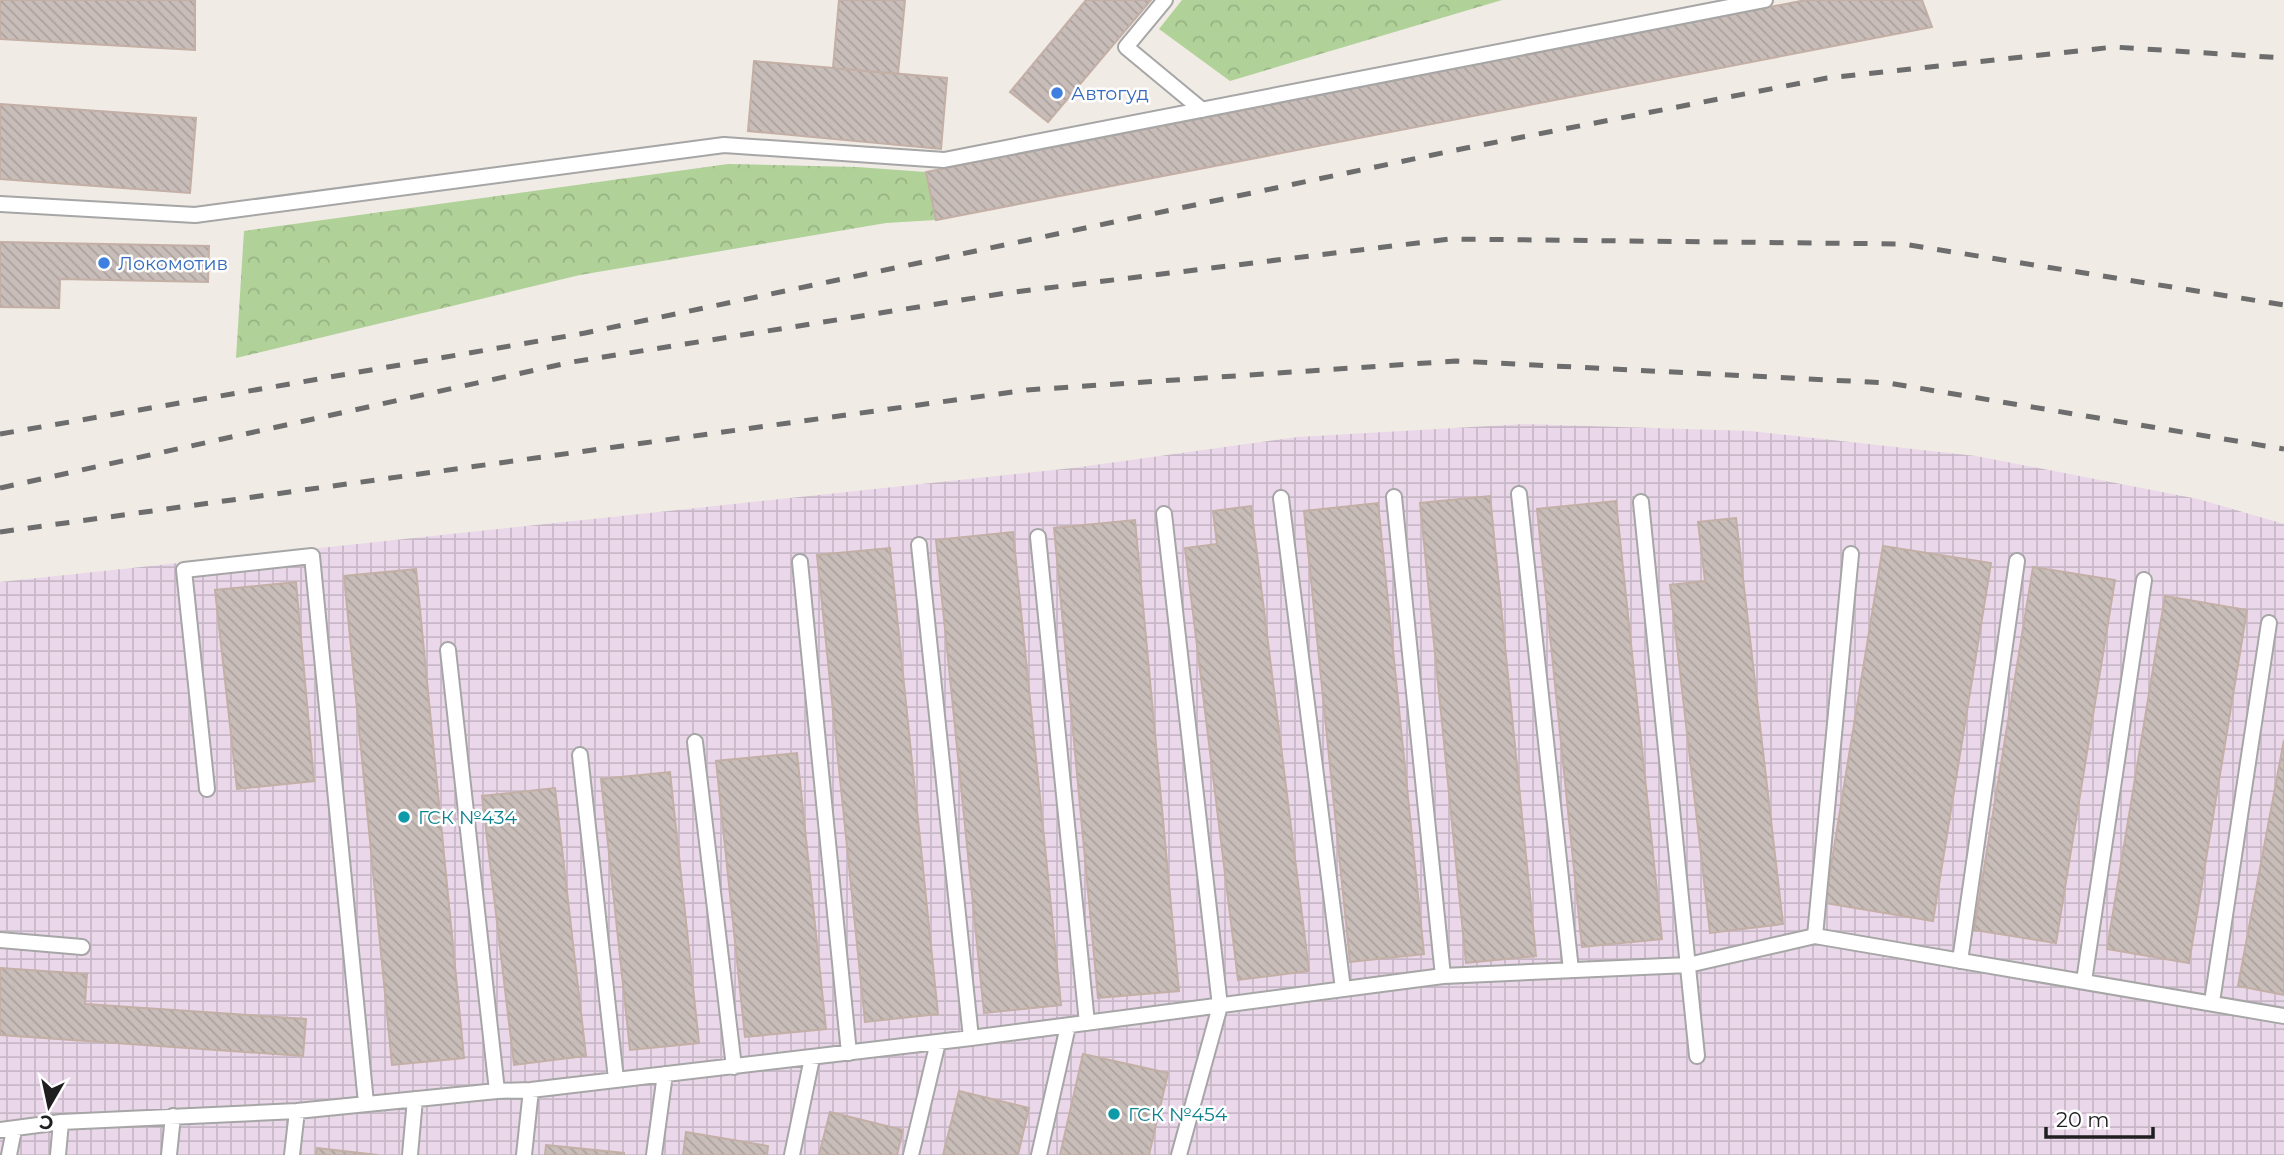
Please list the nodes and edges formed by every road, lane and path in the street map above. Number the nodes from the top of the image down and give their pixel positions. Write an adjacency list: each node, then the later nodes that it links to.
1 (1165, 0): 3 (lane)
2 (1765, 0): 3 (lane)
3 (1202, 110): 4 (lane)
4 (0, 204)
5 (1519, 495): 26 (lane)
6 (1394, 497): 27 (lane)
7 (1281, 498): 29 (lane)
8 (1641, 502): 25 (lane)
9 (1164, 514): 31 (lane)
10 (1038, 537): 33 (lane)
11 (919, 545): 35 (lane)
12 (1852, 554): 21 (lane)
13 (2017, 561): 24 (lane)
14 (800, 562): 37 (lane)
15 (2144, 580): 28 (lane)
16 (2269, 623): 30 (lane)
17 (448, 650): 44 (lane)
18 (695, 742): 40 (lane)
19 (580, 755): 42 (lane)
20 (207, 789): 46 (lane)
21 (1815, 936): 24 (lane); 25 (lane)
22 (0, 940): 23 (lane)
23 (82, 947)
24 (1960, 961): 28 (lane)
25 (1688, 965): 26 (lane); 38 (lane)
26 (1571, 970): 27 (lane)
27 (1443, 976): 29 (lane)
28 (2084, 981): 30 (lane)
29 (1343, 989): 31 (lane)
30 (2212, 1002): 32 (lane)
31 (1220, 1006): 33 (lane); 61 (lane)
32 (2284, 1016)
33 (1087, 1023): 34 (lane)
34 (1068, 1026): 35 (lane); 60 (lane)
35 (971, 1038): 36 (lane)
36 (938, 1042): 37 (lane); 59 (lane)
37 (849, 1053): 39 (lane)
38 (1697, 1056)
39 (812, 1058): 40 (lane); 58 (lane)
40 (734, 1067): 41 (lane)
41 (665, 1074): 42 (lane); 57 (lane)
42 (616, 1079): 43 (lane)
43 (531, 1090): 44 (lane); 56 (lane)
44 (497, 1091): 45 (lane)
45 (415, 1099): 46 (lane); 55 (lane)
46 (366, 1103): 47 (lane)
47 (297, 1111): 48 (lane); 54 (lane)
48 (173, 1116): 49 (lane); 53 (lane)
49 (61, 1122): 50 (lane); 52 (lane)
50 (7, 1130): 51 (lane)
51 (9, 1155)
52 (58, 1155)
53 (169, 1155)
54 (292, 1155)
55 (410, 1155)
56 (524, 1155)
57 (654, 1155)
58 (792, 1155)
59 (911, 1155)
60 (1039, 1155)
61 (1179, 1155)

